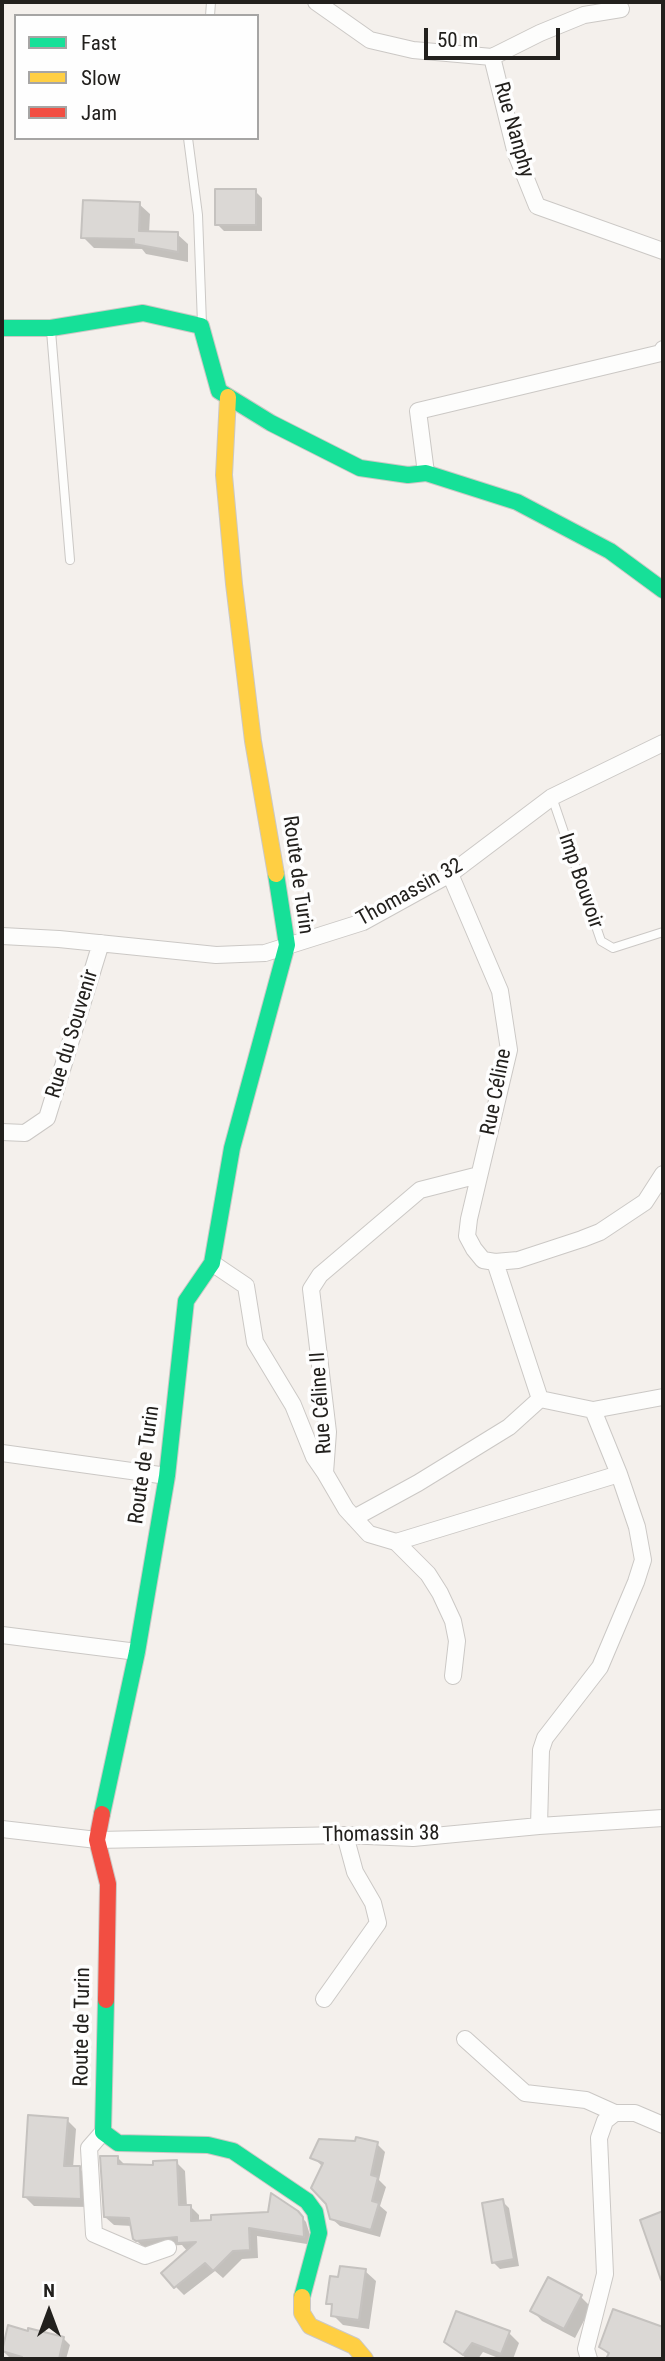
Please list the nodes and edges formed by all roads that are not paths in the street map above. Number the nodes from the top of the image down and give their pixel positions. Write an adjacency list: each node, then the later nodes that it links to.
1 (316, 2): 3 (street)
2 (621, 9): 3 (street, Rue Nanphy)
3 (492, 57): 5 (street, Rue Nanphy)
4 (188, 140): 6 (lane)
5 (663, 251)
6 (201, 326): 8 (street); 10 (street)
7 (2, 328): 8 (street)
8 (51, 328): 12 (lane)
9 (663, 349): 11 (street)
10 (228, 397): 11 (street); 20 (street, Route de Turin)
11 (426, 473): 13 (street)
12 (70, 560)
13 (663, 590)
14 (663, 743): 15 (street, Thomassin 32)
15 (552, 797): 16 (street, Thomassin 32); 17 (lane, Imp Bouvoir)
16 (450, 874): 20 (street, Thomassin 32); 23 (street, Rue Céline)
17 (663, 932)
18 (2, 936): 19 (street, Thomassin 32)
19 (101, 943): 20 (street, Thomassin 32); 21 (street, Rue du Souvenir)
20 (287, 944): 25 (street, Route de Turin)
21 (2, 1132)
22 (663, 1174): 24 (street)
23 (479, 1175): 24 (street, Rue Céline); 30 (street, Rue Céline II)
24 (495, 1262): 27 (street)
25 (212, 1263): 30 (street); 32 (street, Route de Turin)
26 (663, 1397): 28 (street)
27 (540, 1399): 28 (street); 33 (street)
28 (593, 1410): 31 (street)
29 (2, 1453): 32 (street)
30 (325, 1472): 33 (street, Rue Céline II)
31 (619, 1474): 34 (street); 39 (street)
32 (167, 1476): 36 (street, Route de Turin)
33 (354, 1518): 34 (street, Rue Céline II)
34 (396, 1542): 37 (street)
35 (2, 1636): 36 (street)
36 (137, 1652): 42 (street, Route de Turin)
37 (453, 1676)
38 (663, 1818): 39 (street, Thomassin 38)
39 (539, 1826): 41 (street, Thomassin 38)
40 (2, 1829): 42 (street, Thomassin 38)
41 (345, 1835): 42 (street, Thomassin 38); 43 (street)
42 (97, 1840): 47 (street, Route de Turin)
43 (324, 1999)
44 (465, 2039): 45 (street)
45 (615, 2113): 46 (street); 50 (street)
46 (663, 2125)
47 (103, 2132): 48 (street); 49 (street)
48 (168, 2248)
49 (365, 2359)
50 (589, 2359)

